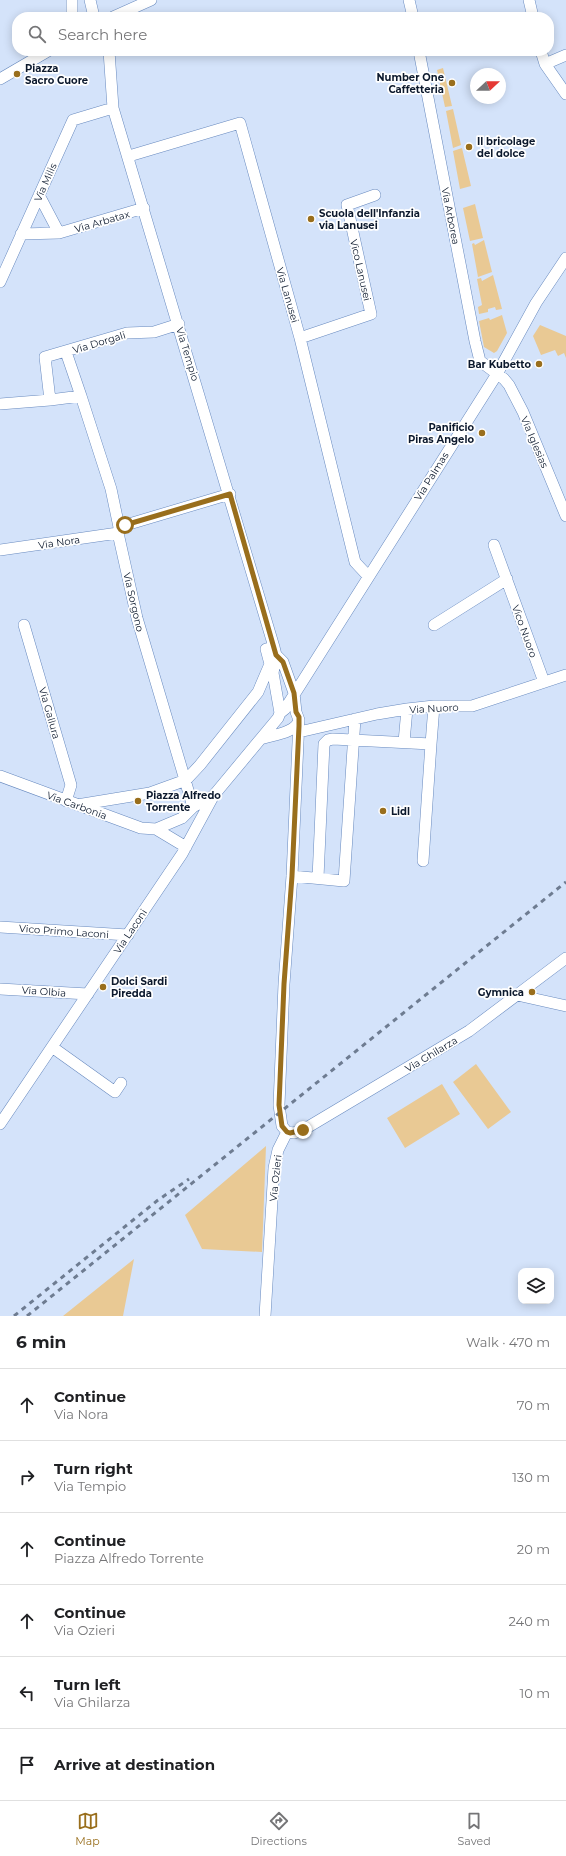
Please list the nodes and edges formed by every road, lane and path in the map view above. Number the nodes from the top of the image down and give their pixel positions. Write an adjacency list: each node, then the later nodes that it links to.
1 (72, 0): 6 (street)
2 (90, 0): 7 (street)
3 (151, 0): 8 (street)
4 (410, 0): 9 (street)
5 (529, 0): 10 (street)
6 (72, 12)
7 (93, 12)
8 (123, 12)
9 (412, 12)
10 (531, 12)
11 (566, 55): 16 (street)
12 (40, 56): 17 (street)
13 (109, 56): 19 (street, Via Tempio)
14 (420, 56): 31 (street, Via Arborea)
15 (543, 56): 16 (street)
16 (545, 64): 18 (street)
17 (3, 76)
18 (566, 94)
19 (113, 108): 20 (street, Via Tempio); 21 (street, Via Milis)
20 (129, 156): 23 (street, Via Tempio); 29 (street, Via Lanusei)
21 (39, 195): 24 (street); 25 (street, Via Milis)
22 (375, 195): 29 (street, Vico Lanusei)
23 (144, 208): 24 (street, Via Arbatax); 28 (street, Via Tempio)
24 (59, 233): 25 (street, Via Arbatax)
25 (21, 234): 27 (street, Via Milis)
26 (566, 258): 31 (street, Via Palmas)
27 (0, 282)
28 (179, 324): 30 (street, Via Dorgali); 35 (street, Via Tempio)
29 (300, 338): 40 (street, Via Lanusei)
30 (66, 352): 32 (street, Via Dorgali); 33 (street, Via Dorgali)
31 (496, 374): 36 (street, Via Iglesias); 40 (street, Via Palmas)
32 (81, 396): 33 (street); 37 (street, Via Sorgono)
33 (50, 400): 34 (street)
34 (0, 404)
35 (230, 494): 37 (street, Via Nora); 44 (street, Via Tempio)
36 (566, 516)
37 (119, 530): 39 (street, Via Nora); 59 (street, Via Sorgono)
38 (494, 545): 41 (street, Vico Nuoro)
39 (0, 550)
40 (368, 576): 47 (street, Via Palmas)
41 (507, 579): 43 (street); 46 (street, Vico Nuoro)
42 (24, 625): 61 (street, Via Gallura)
43 (434, 625)
44 (275, 651): 47 (street, Via Tempio); 50 (street, Via Tempio); 59 (street)
45 (566, 675): 46 (street, Via Nuoro)
46 (544, 682): 48 (street, Via Nuoro)
47 (294, 693): 50 (street); 51 (street)
48 (434, 706): 49 (street, Via Nuoro); 57 (street)
49 (406, 709): 52 (street, Via Nuoro); 56 (street)
50 (281, 714): 51 (street); 53 (street); 54 (street)
51 (298, 716): 53 (street)
52 (355, 719): 53 (street, Via Nuoro); 55 (street)
53 (293, 731): 54 (street); 67 (street)
54 (260, 739): 60 (street, Via Laconi)
55 (354, 739): 56 (street); 68 (street); 68 (street)
56 (404, 742): 57 (street)
57 (432, 744): 66 (street)
58 (0, 776): 61 (street, Via Carbonia)
59 (186, 780): 62 (street); 63 (street, Via Sorgono)
60 (214, 795): 63 (street); 65 (street, Via Laconi)
61 (66, 801): 62 (street, Via Carbonia)
62 (77, 805): 64 (street, Via Carbonia)
63 (193, 807): 64 (street)
64 (156, 829): 65 (street, Via Carbonia)
65 (186, 847): 70 (street, Via Laconi)
66 (423, 861)
67 (292, 876): 68 (street); 80 (street)
68 (318, 878)
69 (0, 926): 70 (street, Vico Primo Laconi)
70 (128, 935): 73 (street, Via Laconi)
71 (566, 958): 74 (street, Via Ghilarza)
72 (0, 989): 73 (street, Via Olbia)
73 (88, 994): 76 (street, Via Laconi)
74 (517, 995): 75 (street); 80 (street, Via Ghilarza)
75 (566, 1006)
76 (52, 1047): 77 (street); 78 (street, Via Laconi)
77 (121, 1083)
78 (5, 1108): 79 (street, Via Laconi)
79 (0, 1124)
80 (287, 1132): 81 (street, Via Ozieri)
81 (264, 1316)

